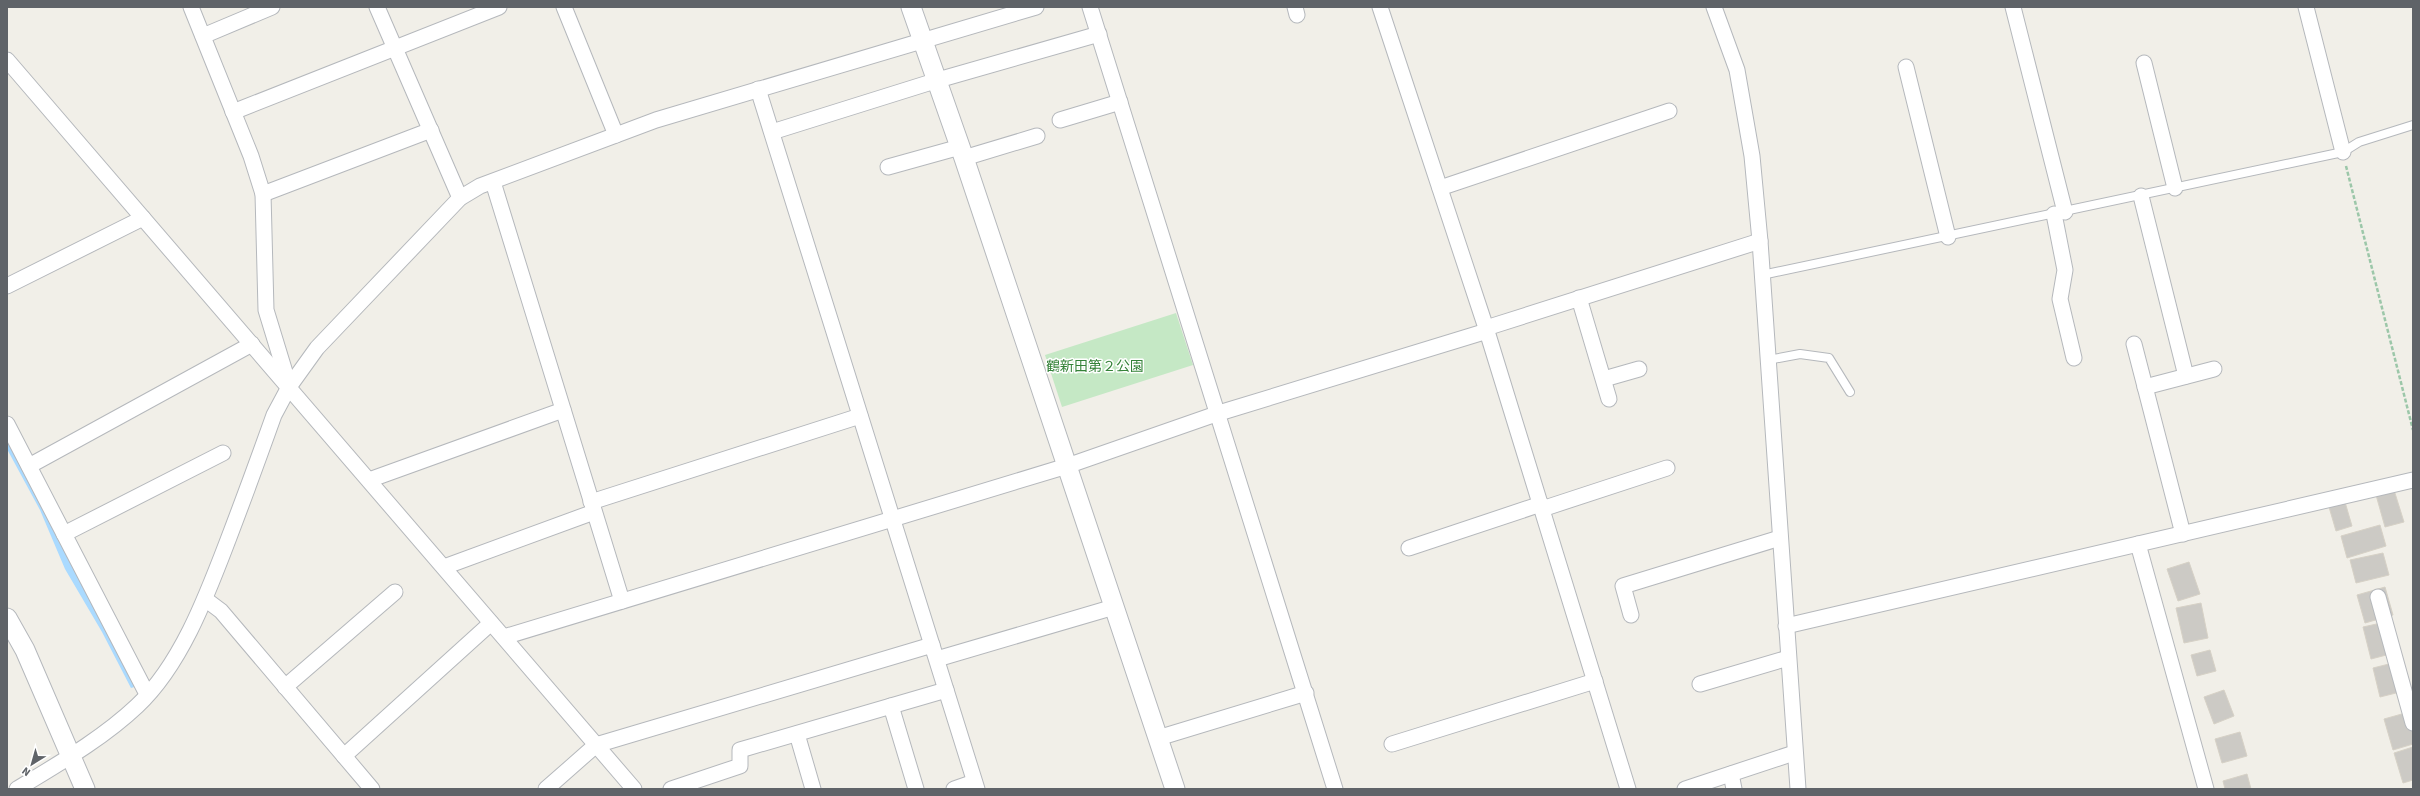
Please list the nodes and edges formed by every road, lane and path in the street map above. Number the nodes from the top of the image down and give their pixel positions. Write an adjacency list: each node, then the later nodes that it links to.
1 (191, 7): 14 (street)
2 (272, 7): 14 (street)
3 (377, 7): 16 (street)
4 (499, 7): 16 (street)
5 (564, 7): 29 (street)
6 (911, 7): 15 (street)
7 (1036, 7): 15 (street)
8 (1090, 7): 13 (street)
9 (1380, 7): 35 (street)
10 (1714, 7): 43 (street)
11 (2013, 7): 40 (street)
12 (2306, 7): 32 (street)
13 (1099, 34): 20 (street); 22 (street)
14 (203, 36): 24 (street)
15 (924, 40): 20 (street); 21 (street)
16 (395, 48): 24 (street); 27 (street)
17 (7, 60): 41 (street)
18 (2144, 63): 36 (street)
19 (1906, 67): 42 (street)
20 (938, 80): 28 (street); 31 (street)
21 (758, 89): 28 (street); 29 (street)
22 (1120, 102): 25 (street); 61 (street)
23 (1669, 111): 35 (street)
24 (234, 112): 37 (street)
25 (1060, 120)
26 (2413, 126): 32 (lane)
27 (431, 130): 37 (street); 39 (street)
28 (772, 132): 62 (street)
29 (616, 135): 34 (street)
30 (1037, 136): 31 (street)
31 (962, 152): 33 (street); 67 (street)
32 (2343, 152): 36 (lane); 64 (path)
33 (888, 167)
34 (493, 182): 39 (street); 60 (street)
35 (1440, 188): 47 (street)
36 (2175, 188): 38 (lane)
37 (263, 194): 56 (street)
38 (2141, 196): 40 (lane); 54 (street)
39 (460, 198): 56 (street)
40 (2060, 213): 42 (lane); 50 (street)
41 (143, 218): 45 (street); 48 (street)
42 (1948, 237): 44 (lane)
43 (1760, 241): 44 (street); 46 (street)
44 (1762, 275): 51 (street)
45 (7, 286)
46 (1579, 298): 47 (street); 55 (street)
47 (1487, 329): 61 (street); 72 (street)
48 (252, 344): 56 (street); 66 (street)
49 (2134, 344): 57 (street)
50 (2074, 358)
51 (1768, 360): 58 (lane); 76 (street)
52 (1639, 369): 55 (street)
53 (2214, 369): 54 (street)
54 (2186, 376): 57 (street)
55 (1604, 379): 59 (street)
56 (289, 387): 69 (street); 82 (street)
57 (2145, 387): 75 (street)
58 (1850, 392)
59 (1610, 399)
60 (563, 410): 69 (street); 71 (street)
61 (1219, 413): 67 (street); 97 (street)
62 (860, 416): 71 (street); 73 (street)
63 (7, 424): 66 (street)
64 (2413, 430)
65 (223, 453): 74 (street)
66 (29, 466): 74 (street)
67 (1067, 466): 73 (street); 84 (street)
68 (1667, 468): 72 (street)
69 (369, 480): 79 (street)
70 (2413, 480): 75 (street)
71 (593, 507): 79 (street); 83 (street)
72 (1541, 507): 78 (street); 93 (street)
73 (892, 518): 83 (street); 90 (street)
74 (64, 534): 98 (street)
75 (2183, 534): 77 (street)
76 (1780, 538): 85 (street); 88 (street)
77 (2138, 544): 88 (street); 125 (street)
78 (1409, 548)
79 (444, 567): 87 (street)
80 (395, 592): 95 (street)
81 (2378, 597): 100 (street)
82 (206, 598): 95 (street); 98 (street)
83 (622, 601): 89 (street)
84 (1114, 606): 92 (street); 102 (street)
85 (1631, 615)
86 (7, 618): 106 (street)
87 (492, 623): 89 (street); 107 (street)
88 (1786, 626): 91 (street)
89 (504, 637): 104 (street)
90 (932, 645): 92 (street); 104 (street)
91 (1788, 658): 94 (street); 105 (street)
92 (937, 659): 96 (street)
93 (1595, 681): 103 (street); 121 (street)
94 (1700, 684)
95 (285, 687): 107 (street)
96 (946, 690): 99 (street); 109 (street)
97 (1306, 693): 102 (street); 120 (street)
98 (147, 694): 106 (street)
99 (891, 706): 101 (street); 118 (street)
100 (2413, 723)
101 (797, 734): 116 (street); 117 (street)
102 (1158, 738): 111 (street)
103 (1392, 744)
104 (596, 745): 114 (street); 115 (street)
105 (1794, 753): 108 (street); 124 (street)
106 (70, 755): 110 (street); 112 (street)
107 (344, 756): 113 (street)
108 (1731, 774): 122 (street); 123 (street)
109 (976, 785): 119 (street)
110 (18, 788)
111 (1171, 788)
112 (85, 789)
113 (372, 789)
114 (546, 789)
115 (634, 789)
116 (671, 789)
117 (813, 789)
118 (916, 789)
119 (954, 789)
120 (1335, 789)
121 (1628, 789)
122 (1685, 789)
123 (1734, 789)
124 (1798, 789)
125 (2206, 789)

